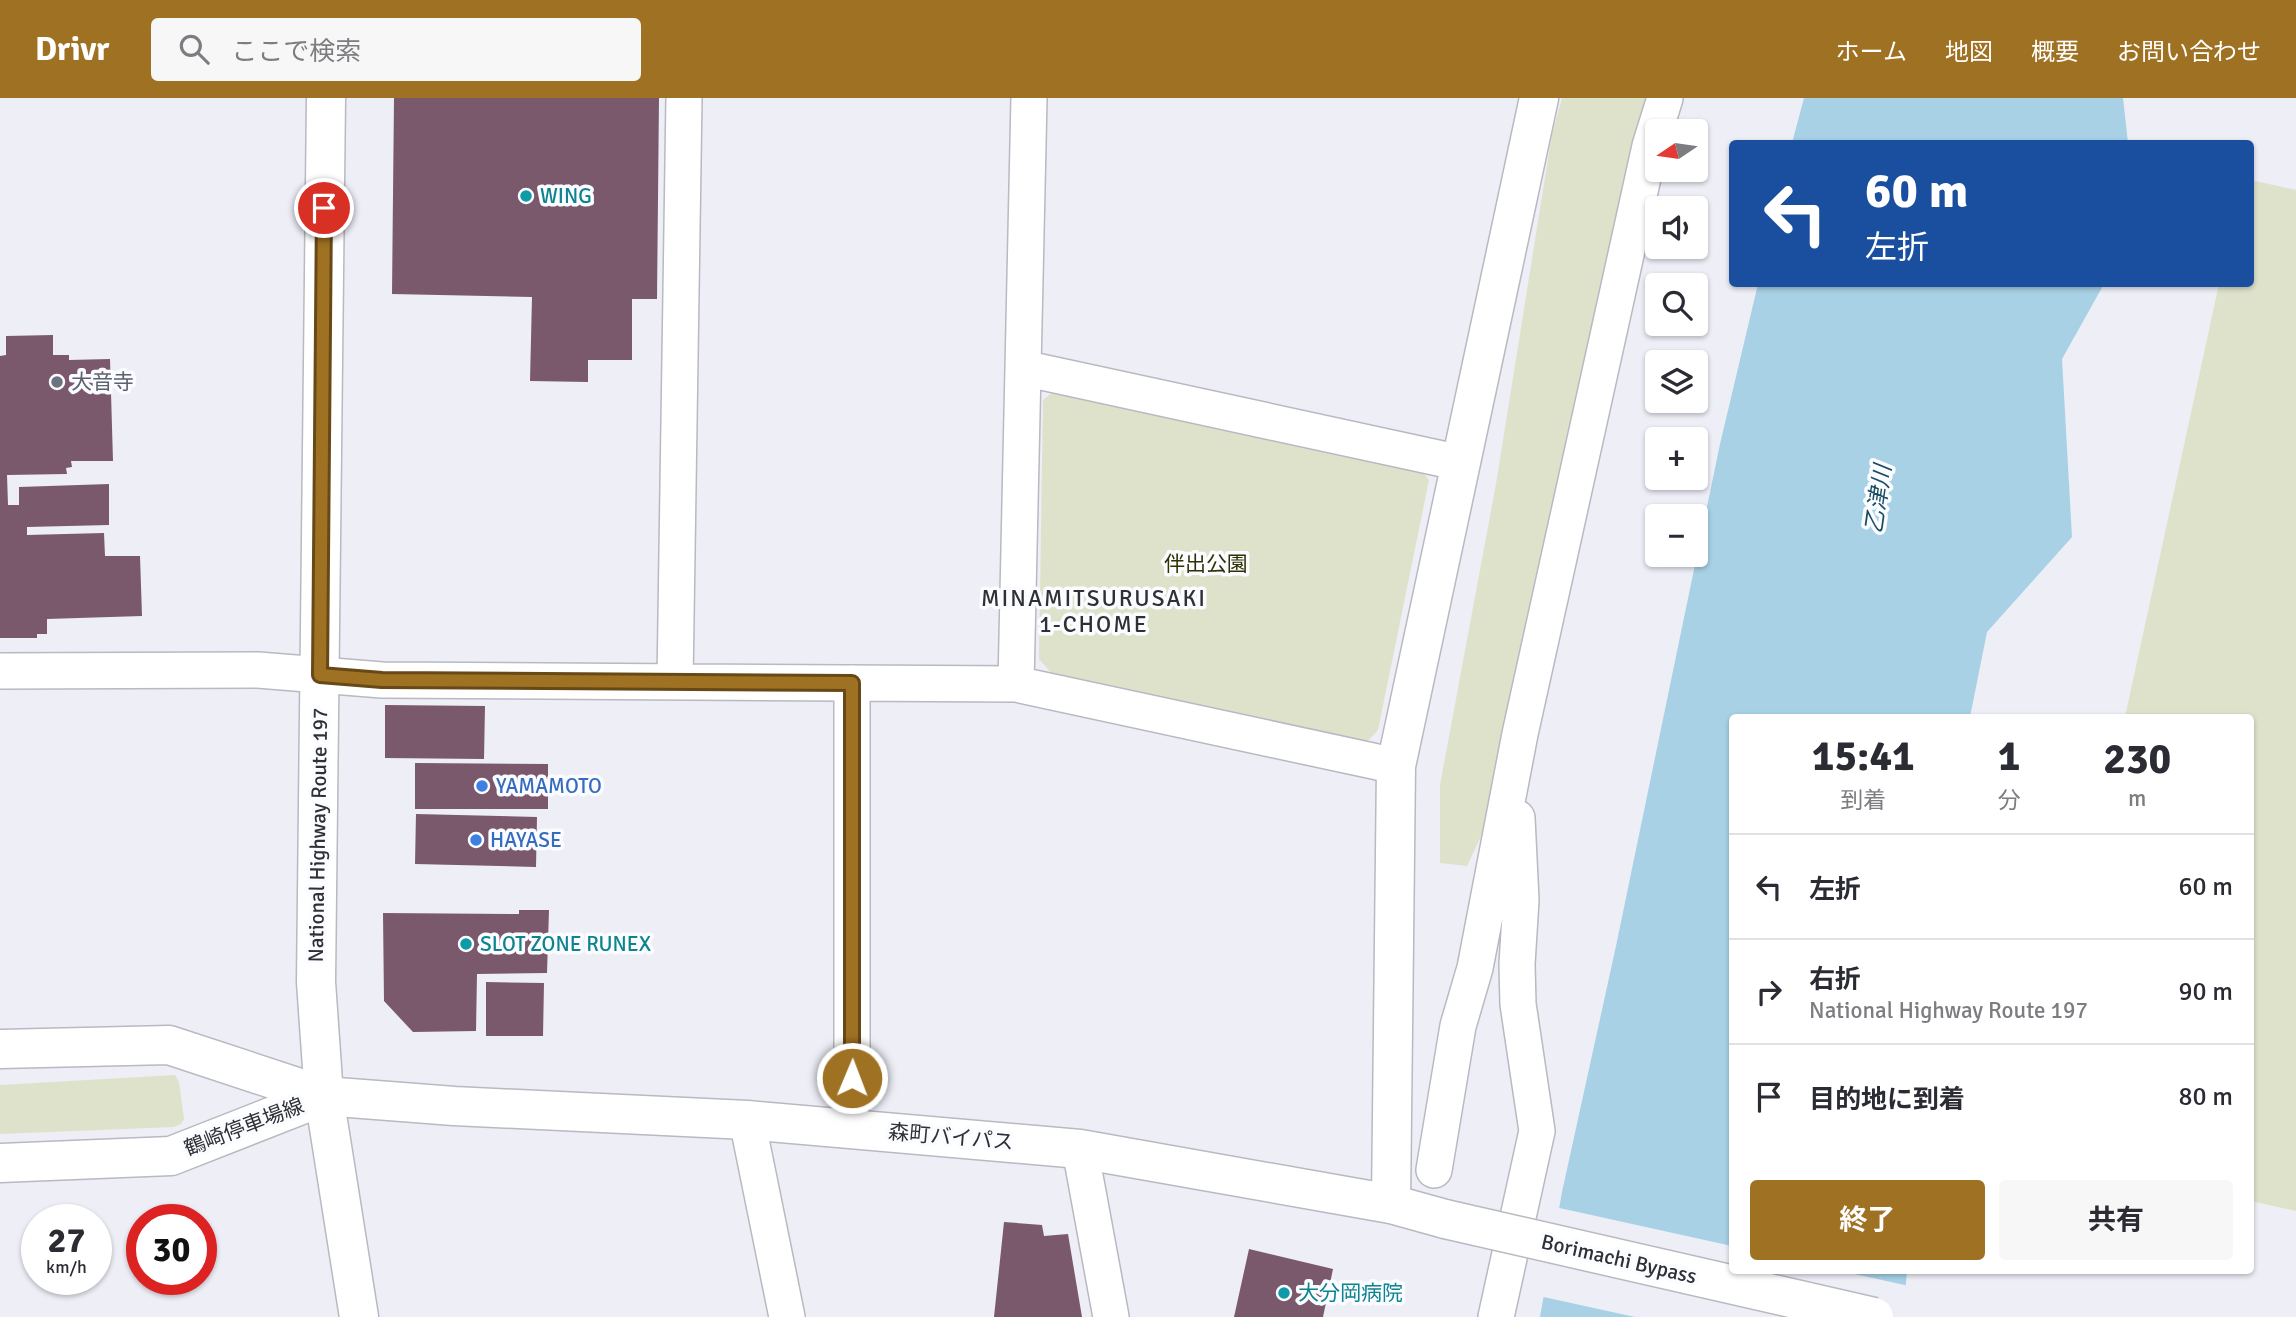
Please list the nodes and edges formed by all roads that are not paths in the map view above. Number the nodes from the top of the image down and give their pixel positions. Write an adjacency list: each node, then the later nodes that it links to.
1 (326, 98): 9 (main road, National Highway Route 197)
2 (684, 98): 10 (street)
3 (1029, 98): 6 (street)
4 (1665, 98): 14 (street)
5 (1534, 99): 7 (main road)
6 (1023, 368): 7 (street); 12 (street)
7 (1461, 463): 13 (main road)
8 (0, 671): 9 (street)
9 (320, 675): 10 (street); 16 (main road, National Highway Route 197)
10 (675, 682): 11 (street)
11 (852, 683): 12 (street); 18 (street)
12 (1016, 684): 13 (street)
13 (1396, 765): 22 (main road)
14 (1514, 769): 21 (street); 27 (street)
15 (0, 1049): 16 (main road, 鶴崎停車場線)
16 (324, 1096): 17 (main road, 森町バイパス); 20 (main road, 鶴崎停車場線); 24 (main road, National Highway Route 197)
17 (747, 1120): 18 (main road, 森町バイパス); 25 (street)
18 (850, 1128): 19 (main road, 森町バイパス)
19 (1080, 1149): 22 (main road, 森町バイパス); 26 (street)
20 (0, 1163)
21 (1434, 1170)
22 (1391, 1204): 23 (main road, 森町バイパス)
23 (1445, 1219): 28 (main road, Borimachi Bypass, bridge)
24 (359, 1317)
25 (787, 1317)
26 (1111, 1317)
27 (1496, 1317)
28 (1874, 1317)

